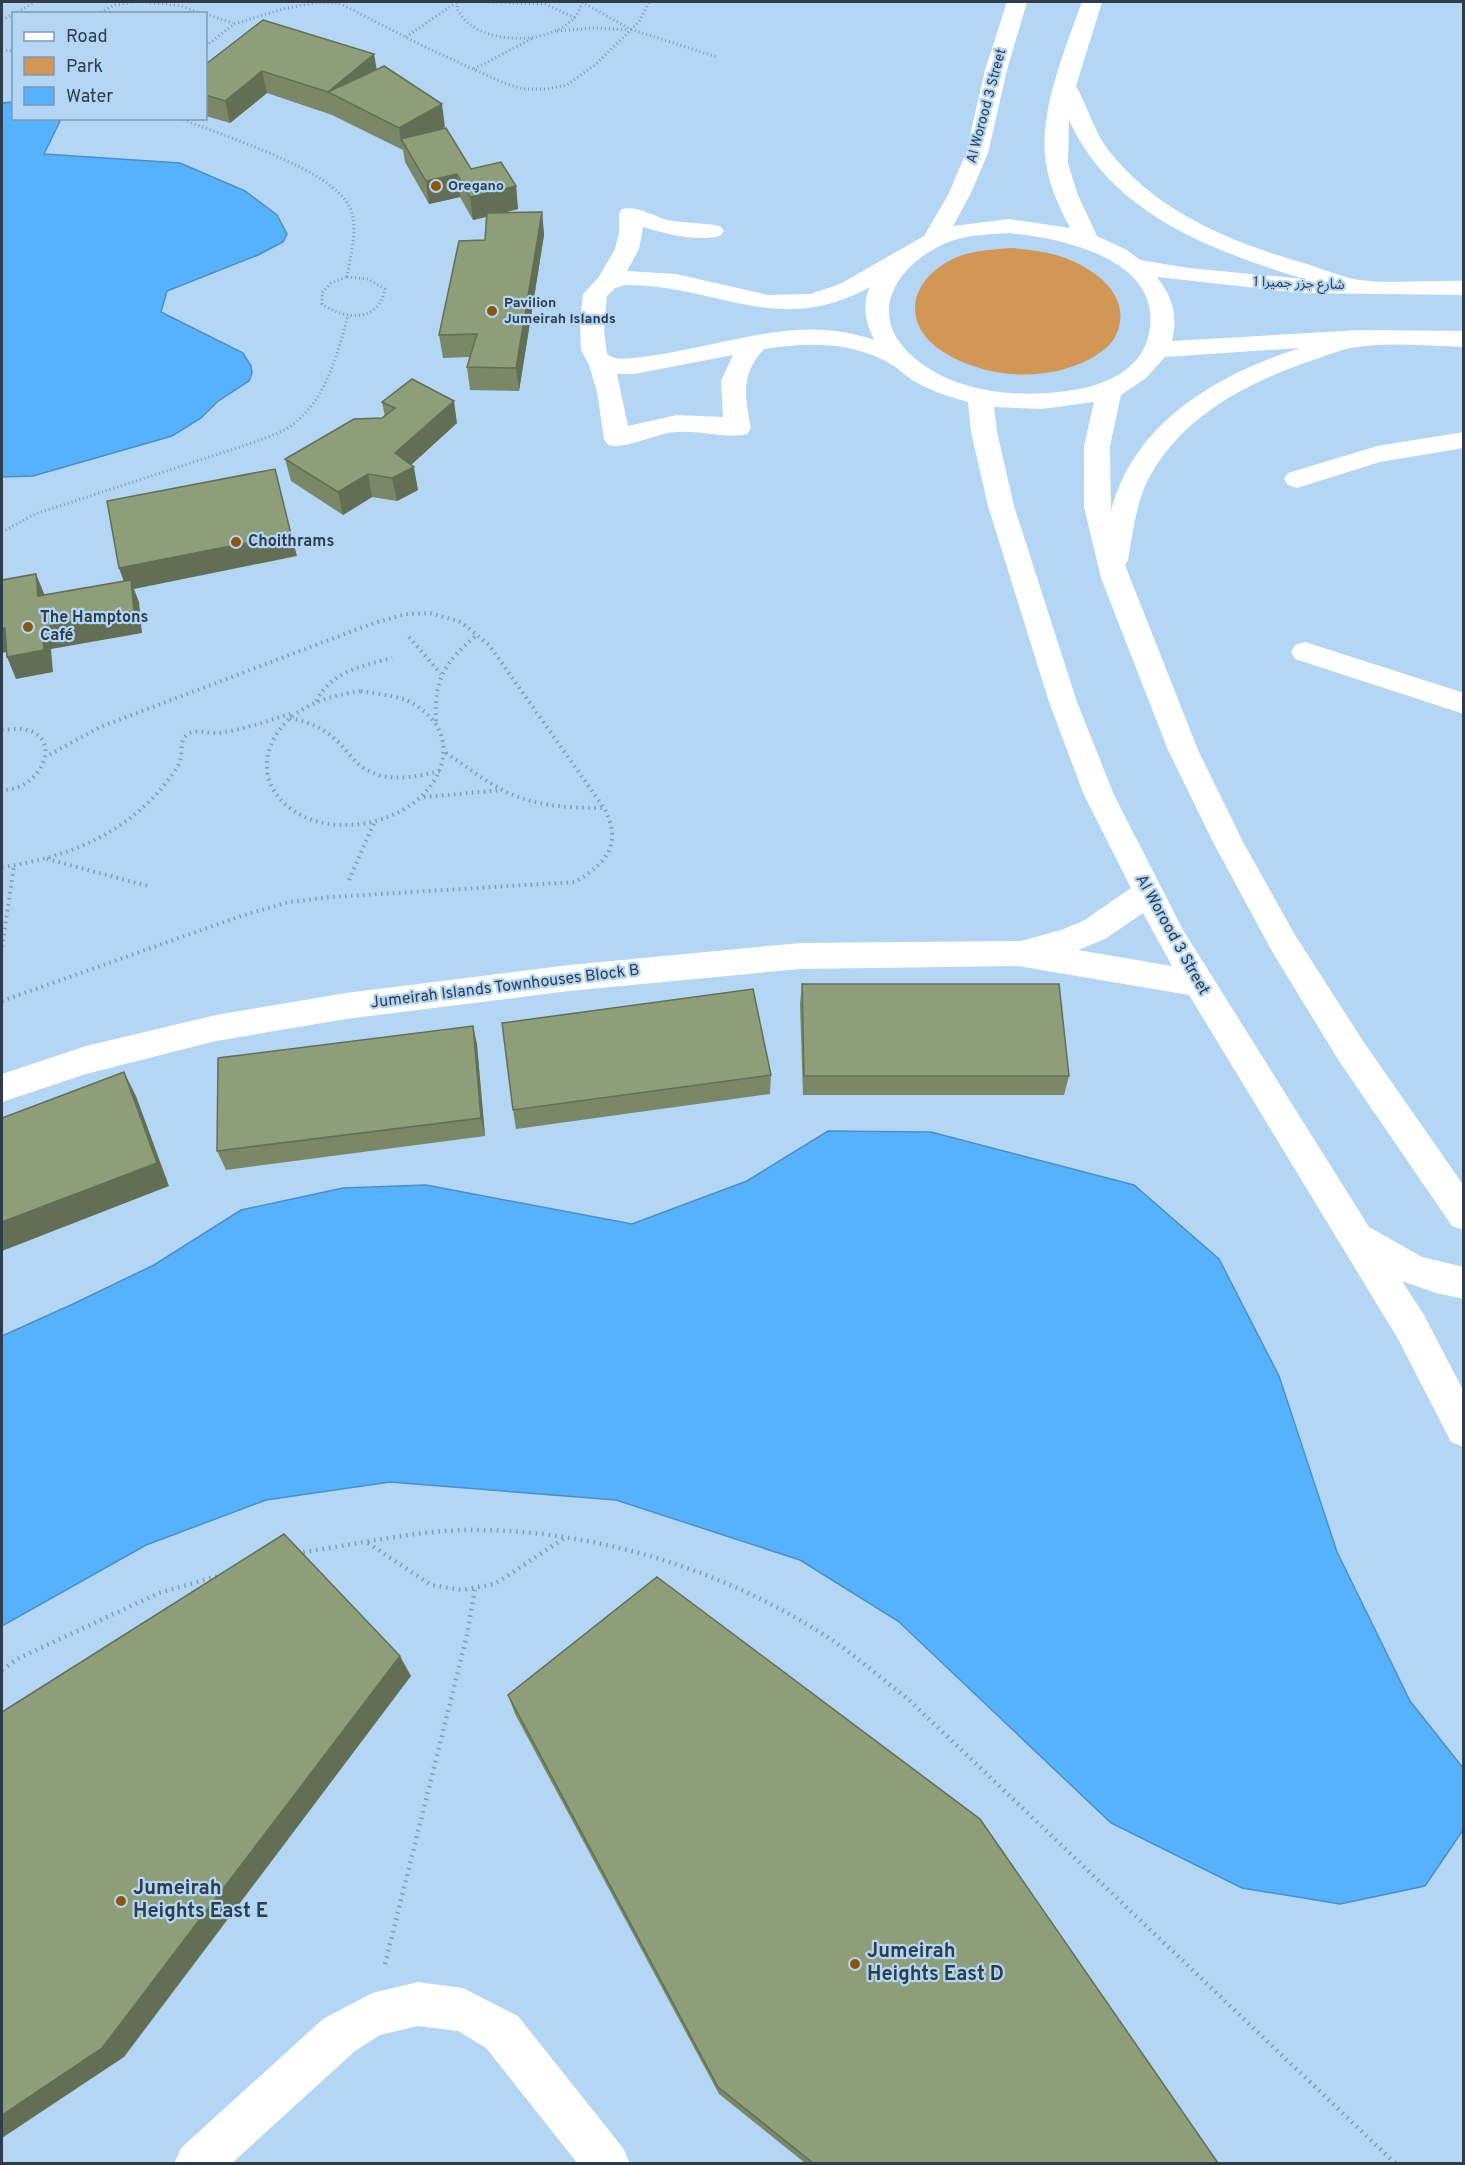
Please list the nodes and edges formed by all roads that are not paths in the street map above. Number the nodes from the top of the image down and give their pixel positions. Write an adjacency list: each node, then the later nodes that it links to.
1 (1017, 2): 5 (street, Al Worood 3 Street)
2 (1092, 2): 3 (street)
3 (1067, 88): 6 (street); 10 (street)
4 (712, 231): 9 (street)
5 (934, 239): 6 (street); 7 (street)
6 (1088, 239): 8 (street)
7 (905, 256): 9 (street); 16 (street)
8 (1135, 266): 10 (street, شارع جزر جميرا 1); 15 (street)
9 (608, 280): 17 (street)
10 (1355, 286): 11 (street, شارع جزر جميرا 1)
11 (1464, 288)
12 (1360, 338): 13 (street); 15 (street); 22 (street)
13 (1464, 339)
14 (757, 342): 16 (street); 17 (street); 17 (street)
15 (1157, 350): 18 (street)
16 (902, 361): 19 (street)
17 (601, 362)
18 (1109, 390): 19 (street); 22 (street)
19 (980, 397): 25 (street, Al Worood 3 Street)
20 (1464, 440): 21 (street)
21 (1297, 479)
22 (1113, 571): 29 (street)
23 (1305, 652): 24 (street)
24 (1464, 704)
25 (1147, 892): 26 (street, Jumeirah Islands Townhouses Block B); 27 (street, Al Worood 3 Street)
26 (1018, 953): 27 (street, Jumeirah Islands Townhouses Block B); 28 (street, Jumeirah Islands Townhouses Block B)
27 (1197, 983): 30 (street, Al Worood 3 Street)
28 (2, 1088)
29 (1464, 1215)
30 (1352, 1233): 31 (street); 32 (street, Al Worood 3 Street)
31 (1464, 1283)
32 (1464, 1430)
33 (197, 2163): 34 (street)
34 (607, 2163)

